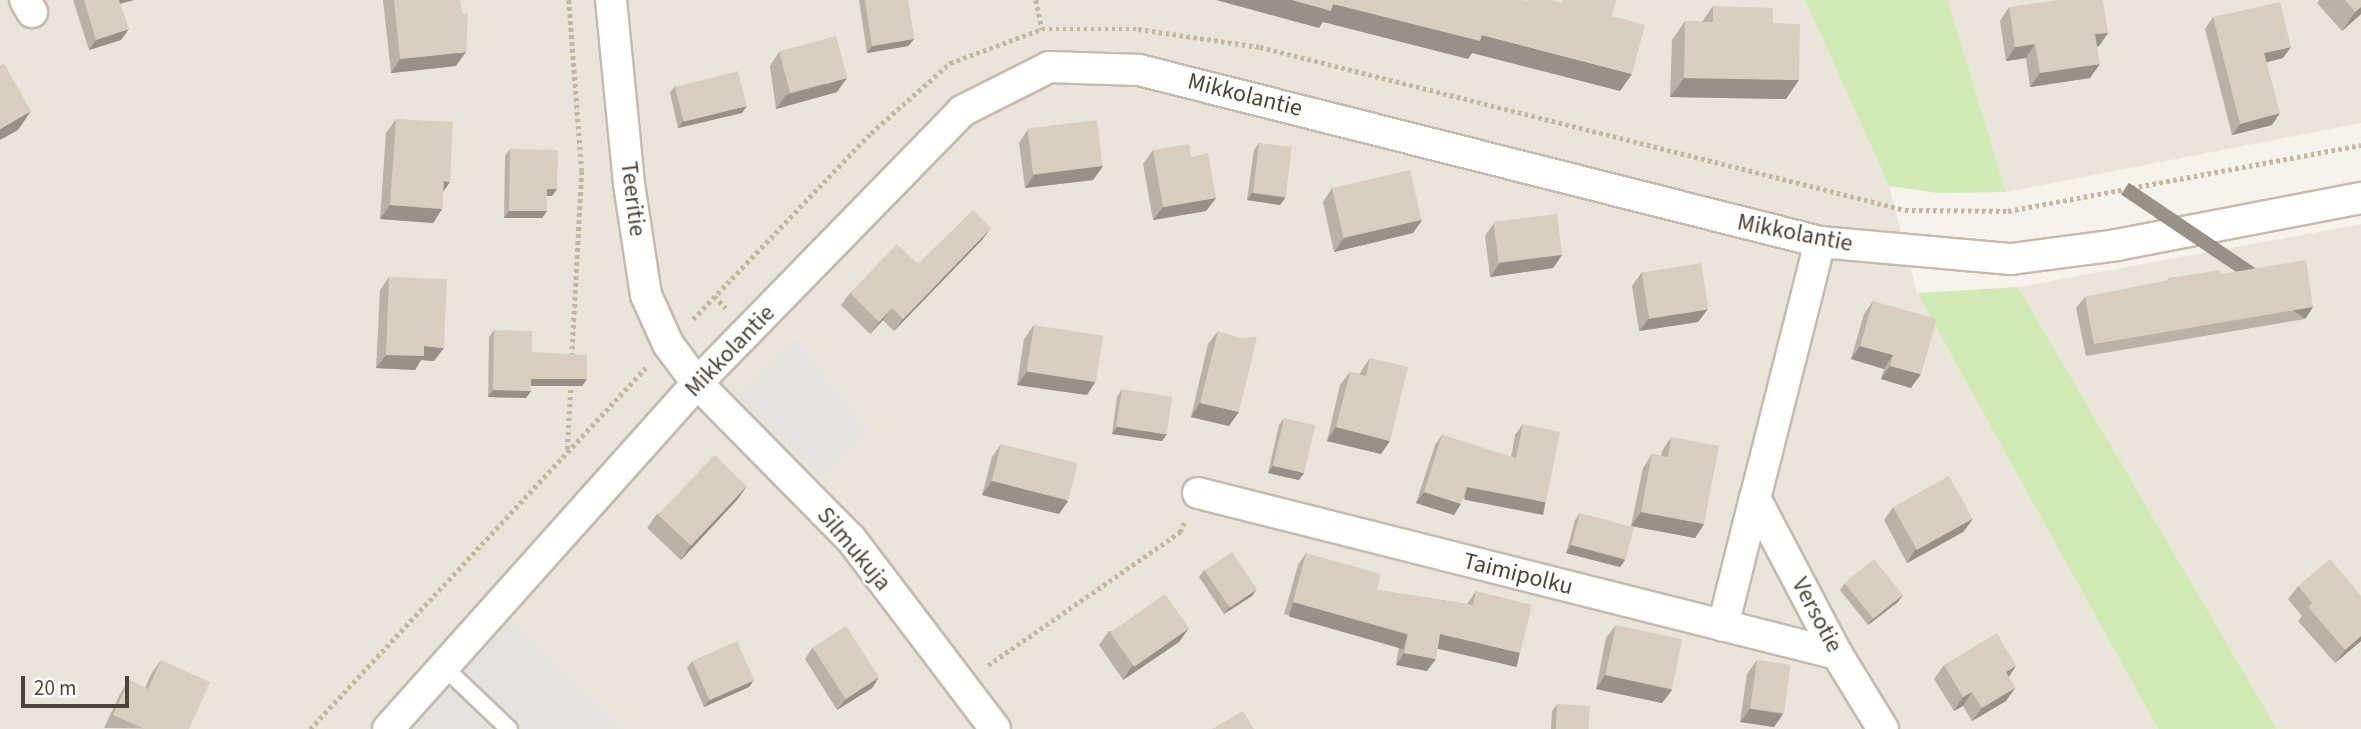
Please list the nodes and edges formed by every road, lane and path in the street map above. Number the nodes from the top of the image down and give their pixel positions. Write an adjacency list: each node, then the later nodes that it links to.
1 (569, 0): 10 (path)
2 (611, 0): 8 (street, Teeritie)
3 (1036, 0): 4 (path)
4 (1042, 29): 5 (path); 8 (path)
5 (2361, 145)
6 (2361, 198): 7 (street, Mikkolantie)
7 (1820, 242): 9 (street, Mikkolantie); 12 (street)
8 (668, 344): 9 (street, Teeritie); 10 (path)
9 (697, 383): 15 (street, Mikkolantie); 16 (street, Silmukuja)
10 (567, 449): 17 (path)
11 (1198, 493): 13 (street, Taimipolku); 16 (path)
12 (1755, 498): 13 (street); 14 (street, Versotie)
13 (1723, 626): 14 (street, Taimipolku)
14 (1837, 654): 21 (street, Versotie)
15 (445, 668): 18 (street, Mikkolantie); 19 (lane)
16 (961, 683): 20 (street, Silmukuja)
17 (310, 729)
18 (388, 729)
19 (509, 729)
20 (995, 729)
21 (1883, 729)

